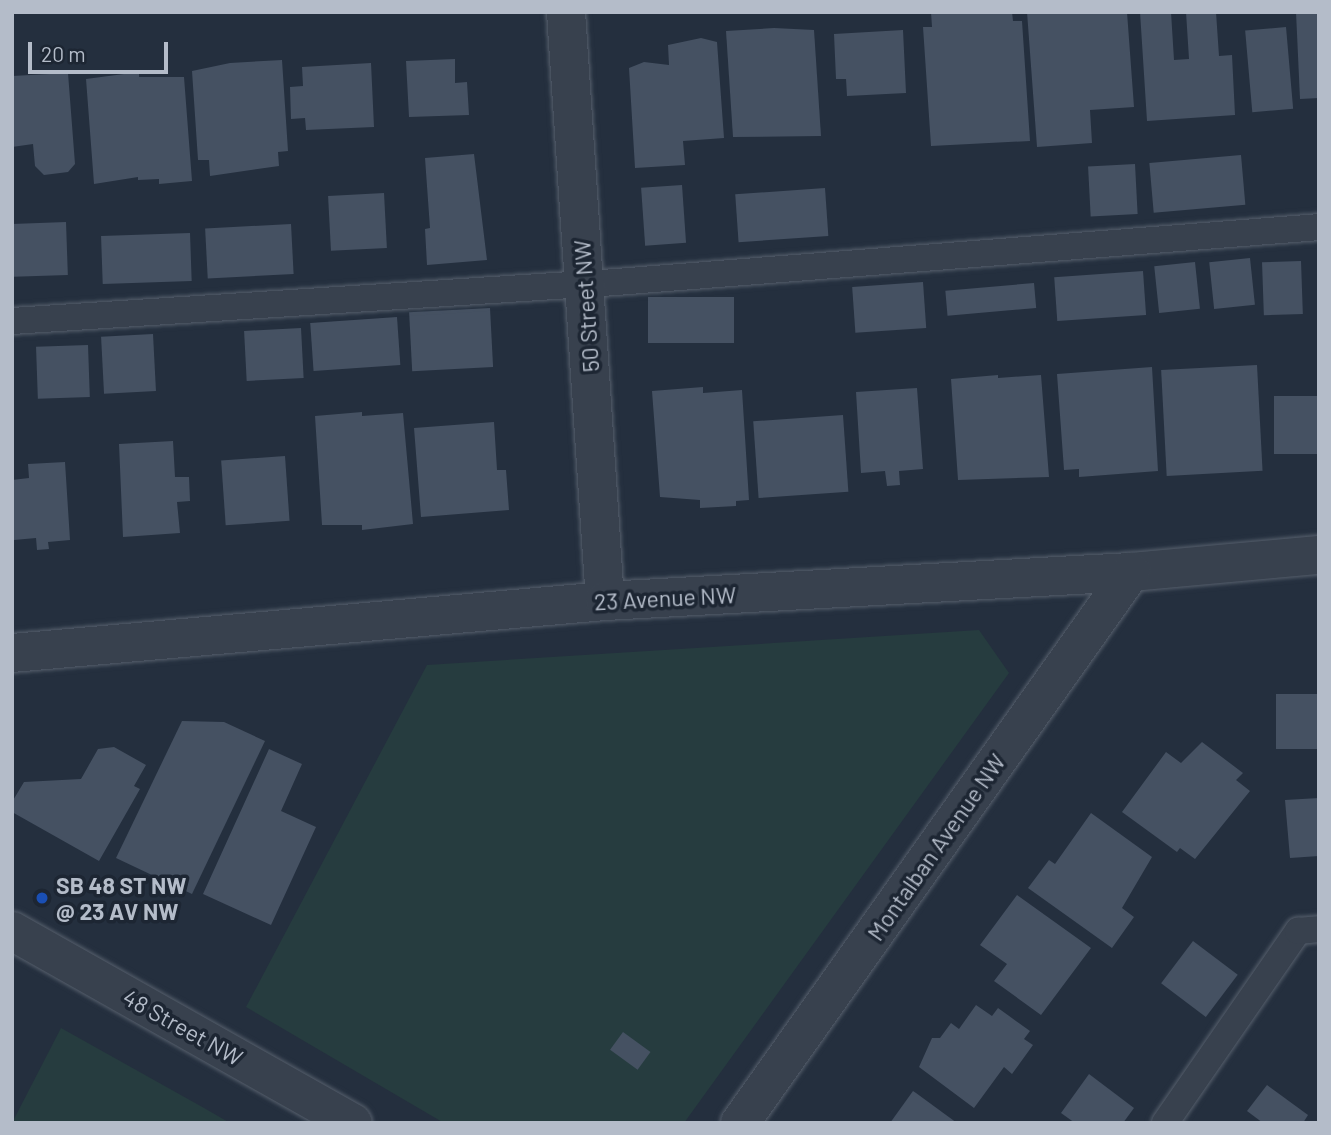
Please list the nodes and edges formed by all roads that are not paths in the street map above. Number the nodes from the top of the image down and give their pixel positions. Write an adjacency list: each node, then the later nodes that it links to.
1 (566, 12): 3 (street, 50 Street NW)
2 (1319, 227): 3 (lane)
3 (585, 283): 4 (lane); 7 (street, 50 Street NW)
4 (12, 321)
5 (1319, 555): 6 (street, 23 Avenue NW)
6 (1131, 572): 7 (street, 23 Avenue NW); 12 (street, Montalban Avenue NW)
7 (605, 601): 8 (street, 23 Avenue NW)
8 (12, 653)
9 (1319, 929): 13 (lane)
10 (12, 931): 11 (street, 48 Street NW)
11 (353, 1123)
12 (740, 1123)
13 (1165, 1123)

